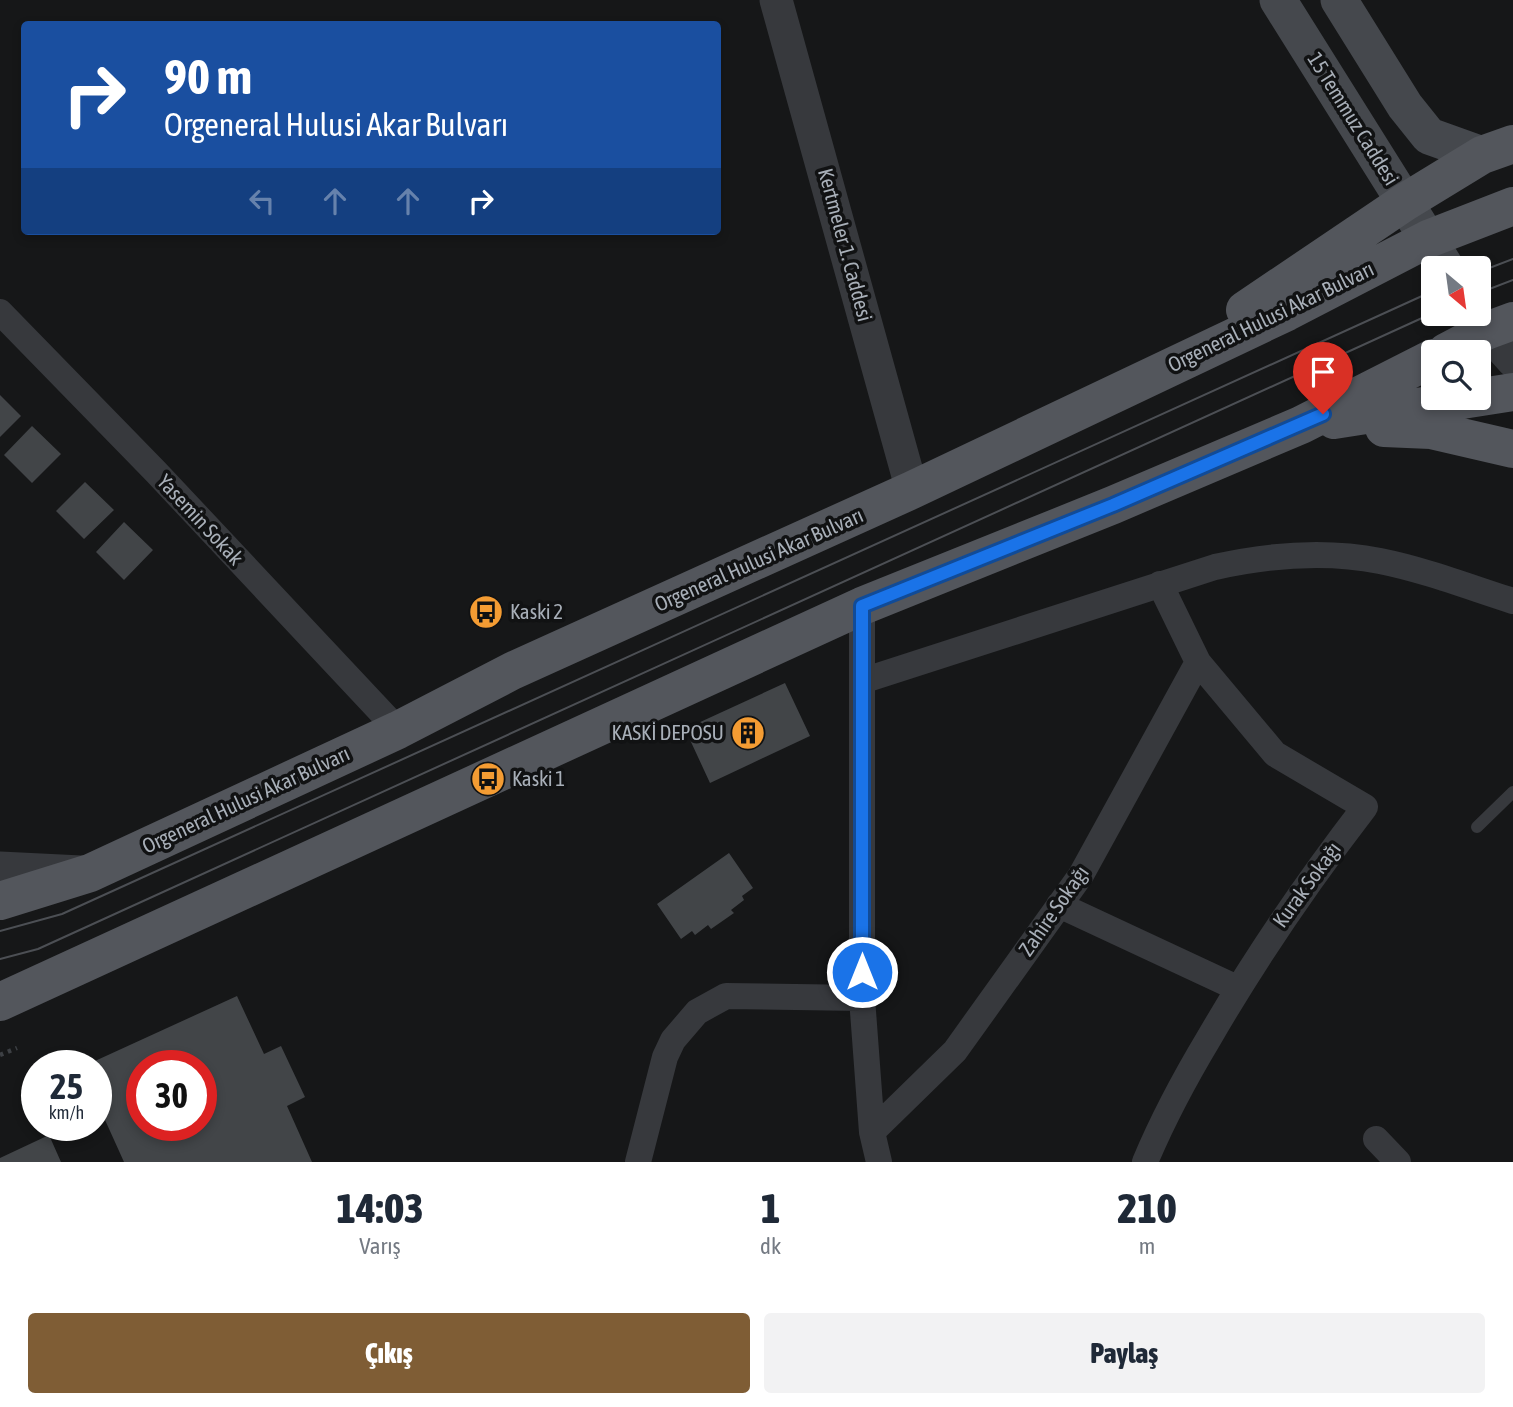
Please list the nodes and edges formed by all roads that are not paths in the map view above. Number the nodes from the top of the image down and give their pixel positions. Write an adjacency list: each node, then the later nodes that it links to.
1 (776, 0): 18 (street, Kertmeler 1. Caddesi)
2 (1278, 0): 5 (main road, 15 Temmuz Caddesi)
3 (1339, 0): 4 (main road)
4 (1498, 150): 5 (main road)
5 (1405, 202): 7 (main road, 15 Temmuz Caddesi); 14 (main road)
6 (1513, 206): 7 (main road, Orgeneral Hulusi Akar Bulvarı)
7 (1437, 253): 14 (main road, Orgeneral Hulusi Akar Bulvarı)
8 (0, 312): 24 (street, Yasemin Sokak)
9 (1491, 322): 12 (street)
10 (1485, 326): 11 (main road)
11 (1464, 340)
12 (1513, 360)
13 (1421, 364): 16 (main road)
14 (1145, 379): 18 (main road, Orgeneral Hulusi Akar Bulvarı)
15 (1513, 392): 16 (main road)
16 (1301, 425): 17 (main road); 21 (main road)
17 (1513, 449)
18 (912, 490): 24 (main road, Orgeneral Hulusi Akar Bulvarı)
19 (1160, 584): 20 (street); 22 (street); 23 (street)
20 (1513, 601)
21 (862, 606): 23 (street); 33 (main road)
22 (1198, 662): 30 (street, Zahire Sokağı); 31 (street, Kurak Sokağı)
23 (862, 681): 32 (street)
24 (398, 730): 28 (main road, Orgeneral Hulusi Akar Bulvarı)
25 (1513, 792): 26 (lane)
26 (1477, 827)
27 (0, 868): 28 (street)
28 (90, 873): 29 (main road, Orgeneral Hulusi Akar Bulvarı)
29 (0, 901)
30 (1059, 905): 31 (street); 34 (street, Zahire Sokağı)
31 (1237, 988): 38 (street, Kurak Sokağı)
32 (862, 998): 34 (street); 36 (street)
33 (0, 1002)
34 (872, 1132): 37 (street)
35 (1376, 1139): 39 (street)
36 (638, 1162)
37 (879, 1162)
38 (1145, 1162)
39 (1398, 1162)

